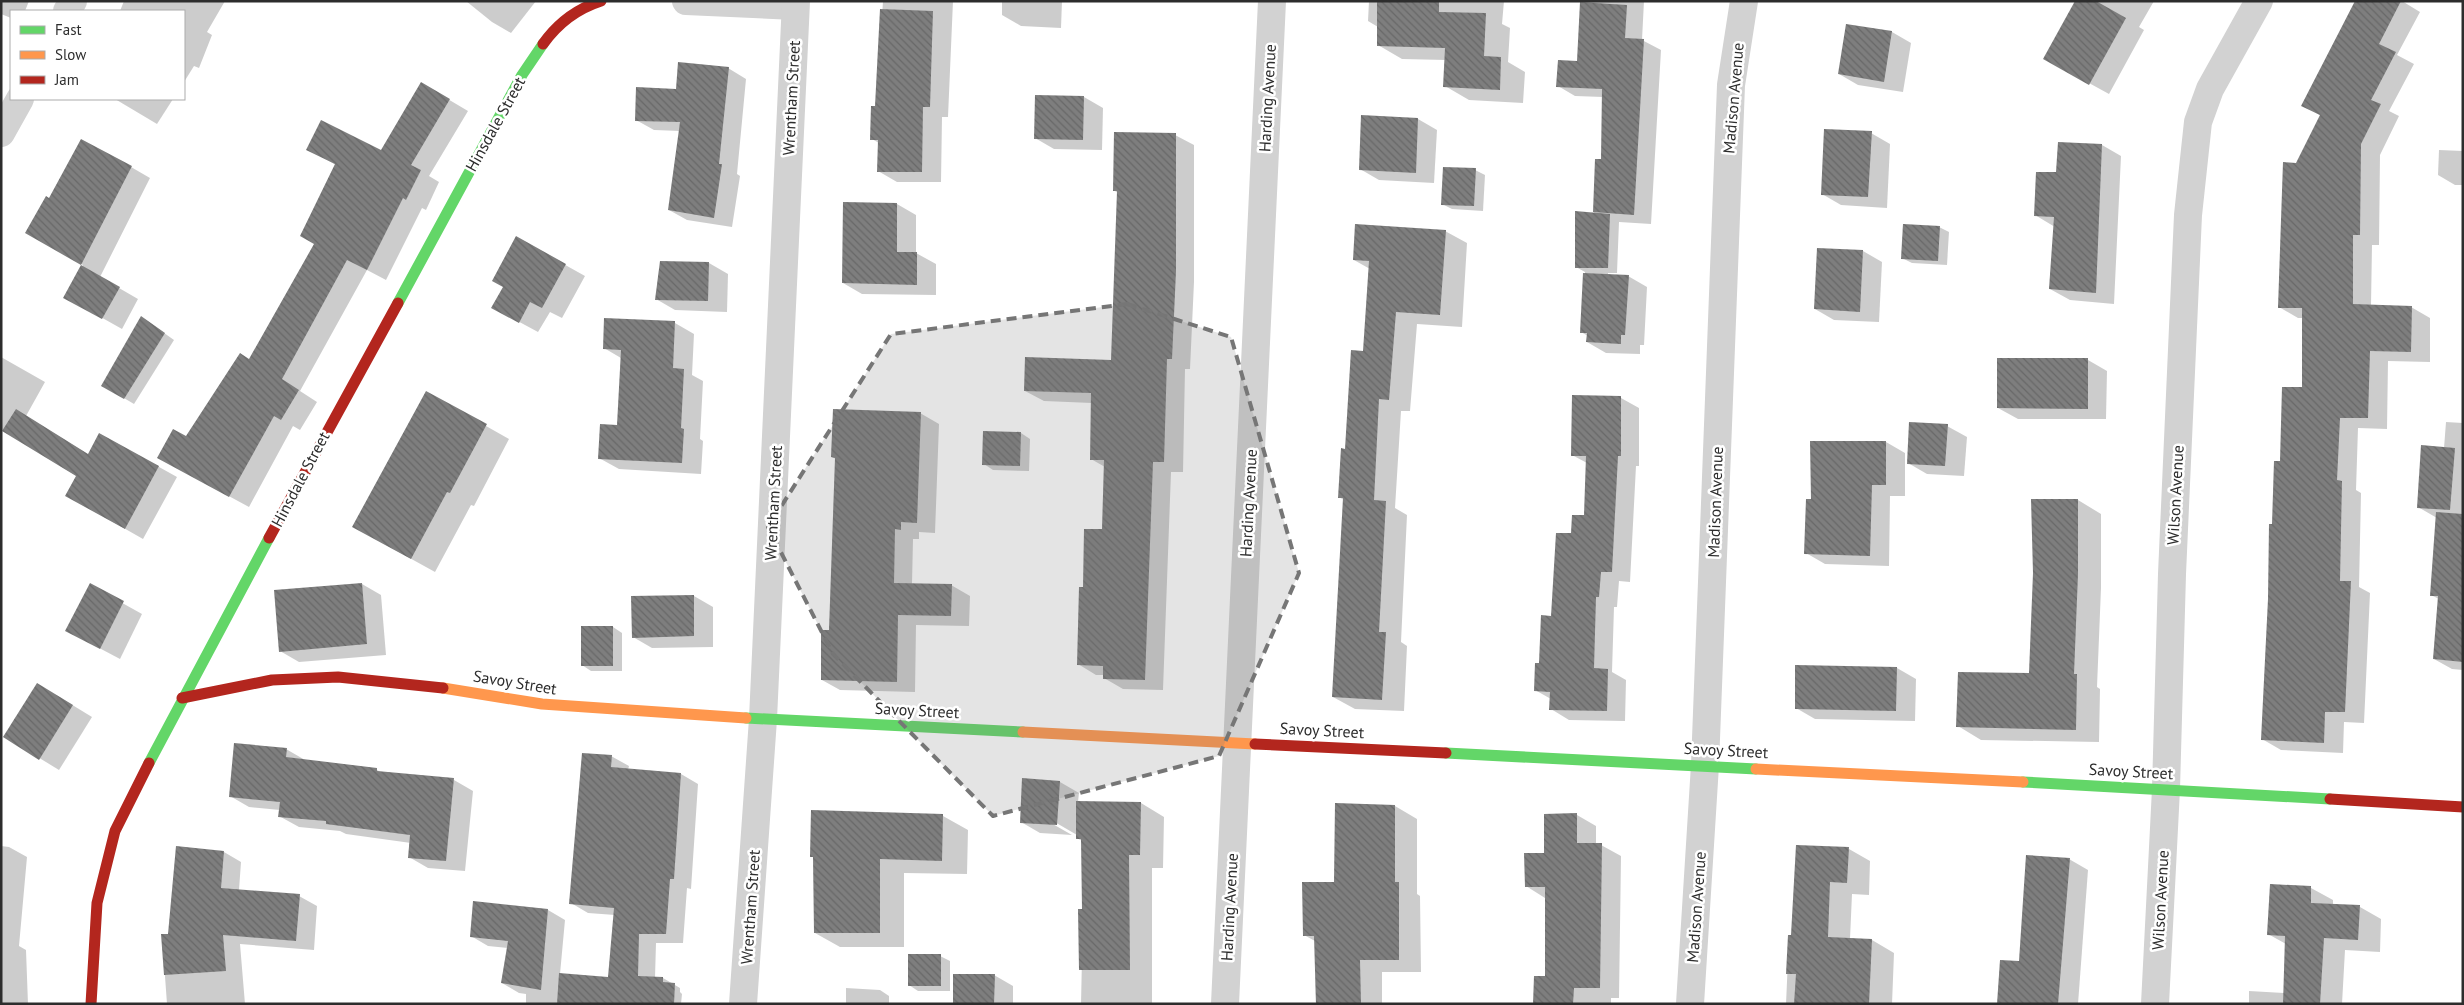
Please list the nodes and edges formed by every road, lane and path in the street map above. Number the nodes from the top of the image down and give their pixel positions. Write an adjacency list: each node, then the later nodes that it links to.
1 (601, 1): 9 (street, Hinsdale Street)
2 (686, 1): 6 (street)
3 (1272, 1): 11 (street, Harding Avenue)
4 (1744, 1): 12 (street, Madison Avenue)
5 (2259, 1): 13 (street, Wilson Avenue)
6 (795, 3): 10 (street, Wrentham Street)
7 (19, 100): 8 (street)
8 (1, 133)
9 (182, 698): 10 (street, Savoy Street); 15 (street, Hinsdale Street)
10 (763, 719): 11 (street, Savoy Street); 16 (street, Wrentham Street)
11 (1237, 742): 12 (street, Savoy Street); 17 (street, Harding Avenue)
12 (1705, 765): 13 (street, Savoy Street); 18 (street, Madison Avenue)
13 (2166, 789): 14 (street, Savoy Street); 19 (street, Wilson Avenue)
14 (2463, 807)
15 (91, 1004)
16 (743, 1004)
17 (1225, 1004)
18 (1690, 1004)
19 (2155, 1004)

